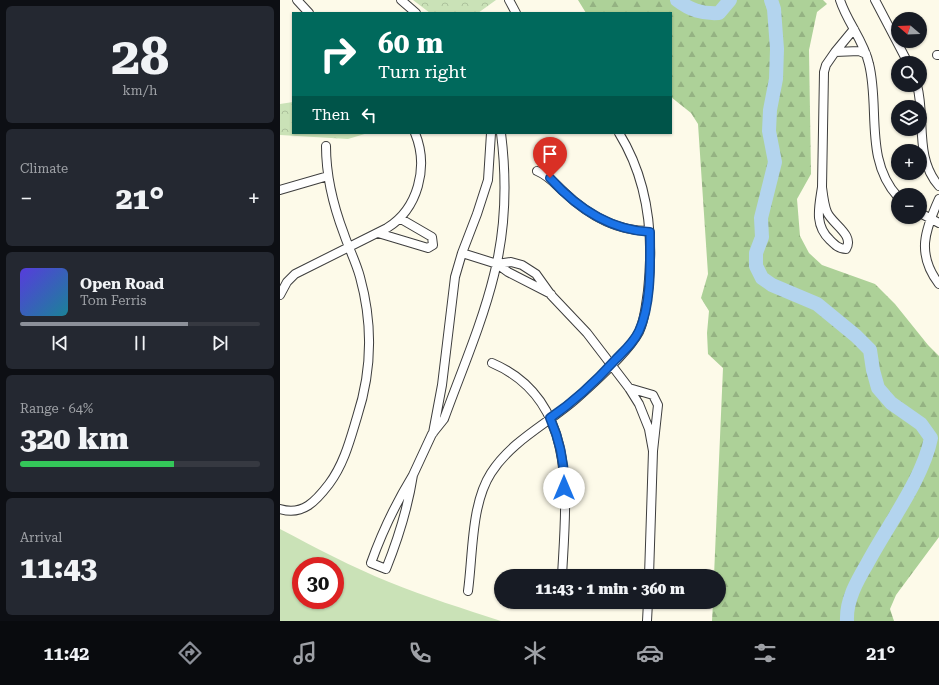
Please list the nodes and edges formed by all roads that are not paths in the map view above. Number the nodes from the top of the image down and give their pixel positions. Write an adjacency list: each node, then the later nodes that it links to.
1 (297, 0): 6 (street)
2 (401, 0): 7 (street)
3 (509, 0): 8 (street)
4 (840, 0): 9 (street)
5 (876, 0): 12 (street)
6 (307, 12)
7 (415, 12)
8 (515, 12)
9 (854, 29): 10 (street); 11 (street)
10 (835, 52): 11 (street); 22 (street)
11 (866, 54): 23 (street)
12 (904, 56)
13 (918, 92): 21 (street)
14 (415, 134): 27 (street)
15 (491, 134): 33 (street)
16 (501, 134): 34 (street)
17 (619, 134): 30 (street)
18 (326, 146): 20 (street)
19 (537, 171): 30 (street)
20 (328, 176): 24 (street); 32 (street)
21 (939, 186)
22 (822, 187): 22 (street)
23 (891, 188)
24 (280, 190)
25 (939, 198): 28 (street)
26 (927, 218): 28 (street)
27 (401, 219): 31 (street); 31 (street)
28 (930, 219): 29 (street); 35 (street)
29 (939, 223)
30 (650, 232): 39 (street)
31 (378, 233): 32 (street)
32 (349, 246): 36 (street); 45 (street)
33 (462, 253): 34 (street); 42 (street)
34 (497, 264): 37 (street); 37 (street); 42 (street)
35 (939, 284)
36 (280, 295)
37 (551, 295): 39 (street)
38 (492, 363): 41 (street)
39 (611, 365): 40 (street); 41 (street)
40 (629, 388): 43 (street); 43 (street)
41 (550, 418): 46 (street); 48 (street)
42 (432, 434): 44 (street)
43 (653, 451): 47 (street)
44 (413, 475): 44 (street)
45 (280, 509)
46 (562, 569)
47 (649, 569)
48 (468, 591)
49 (648, 609): 50 (street)
50 (647, 621)

